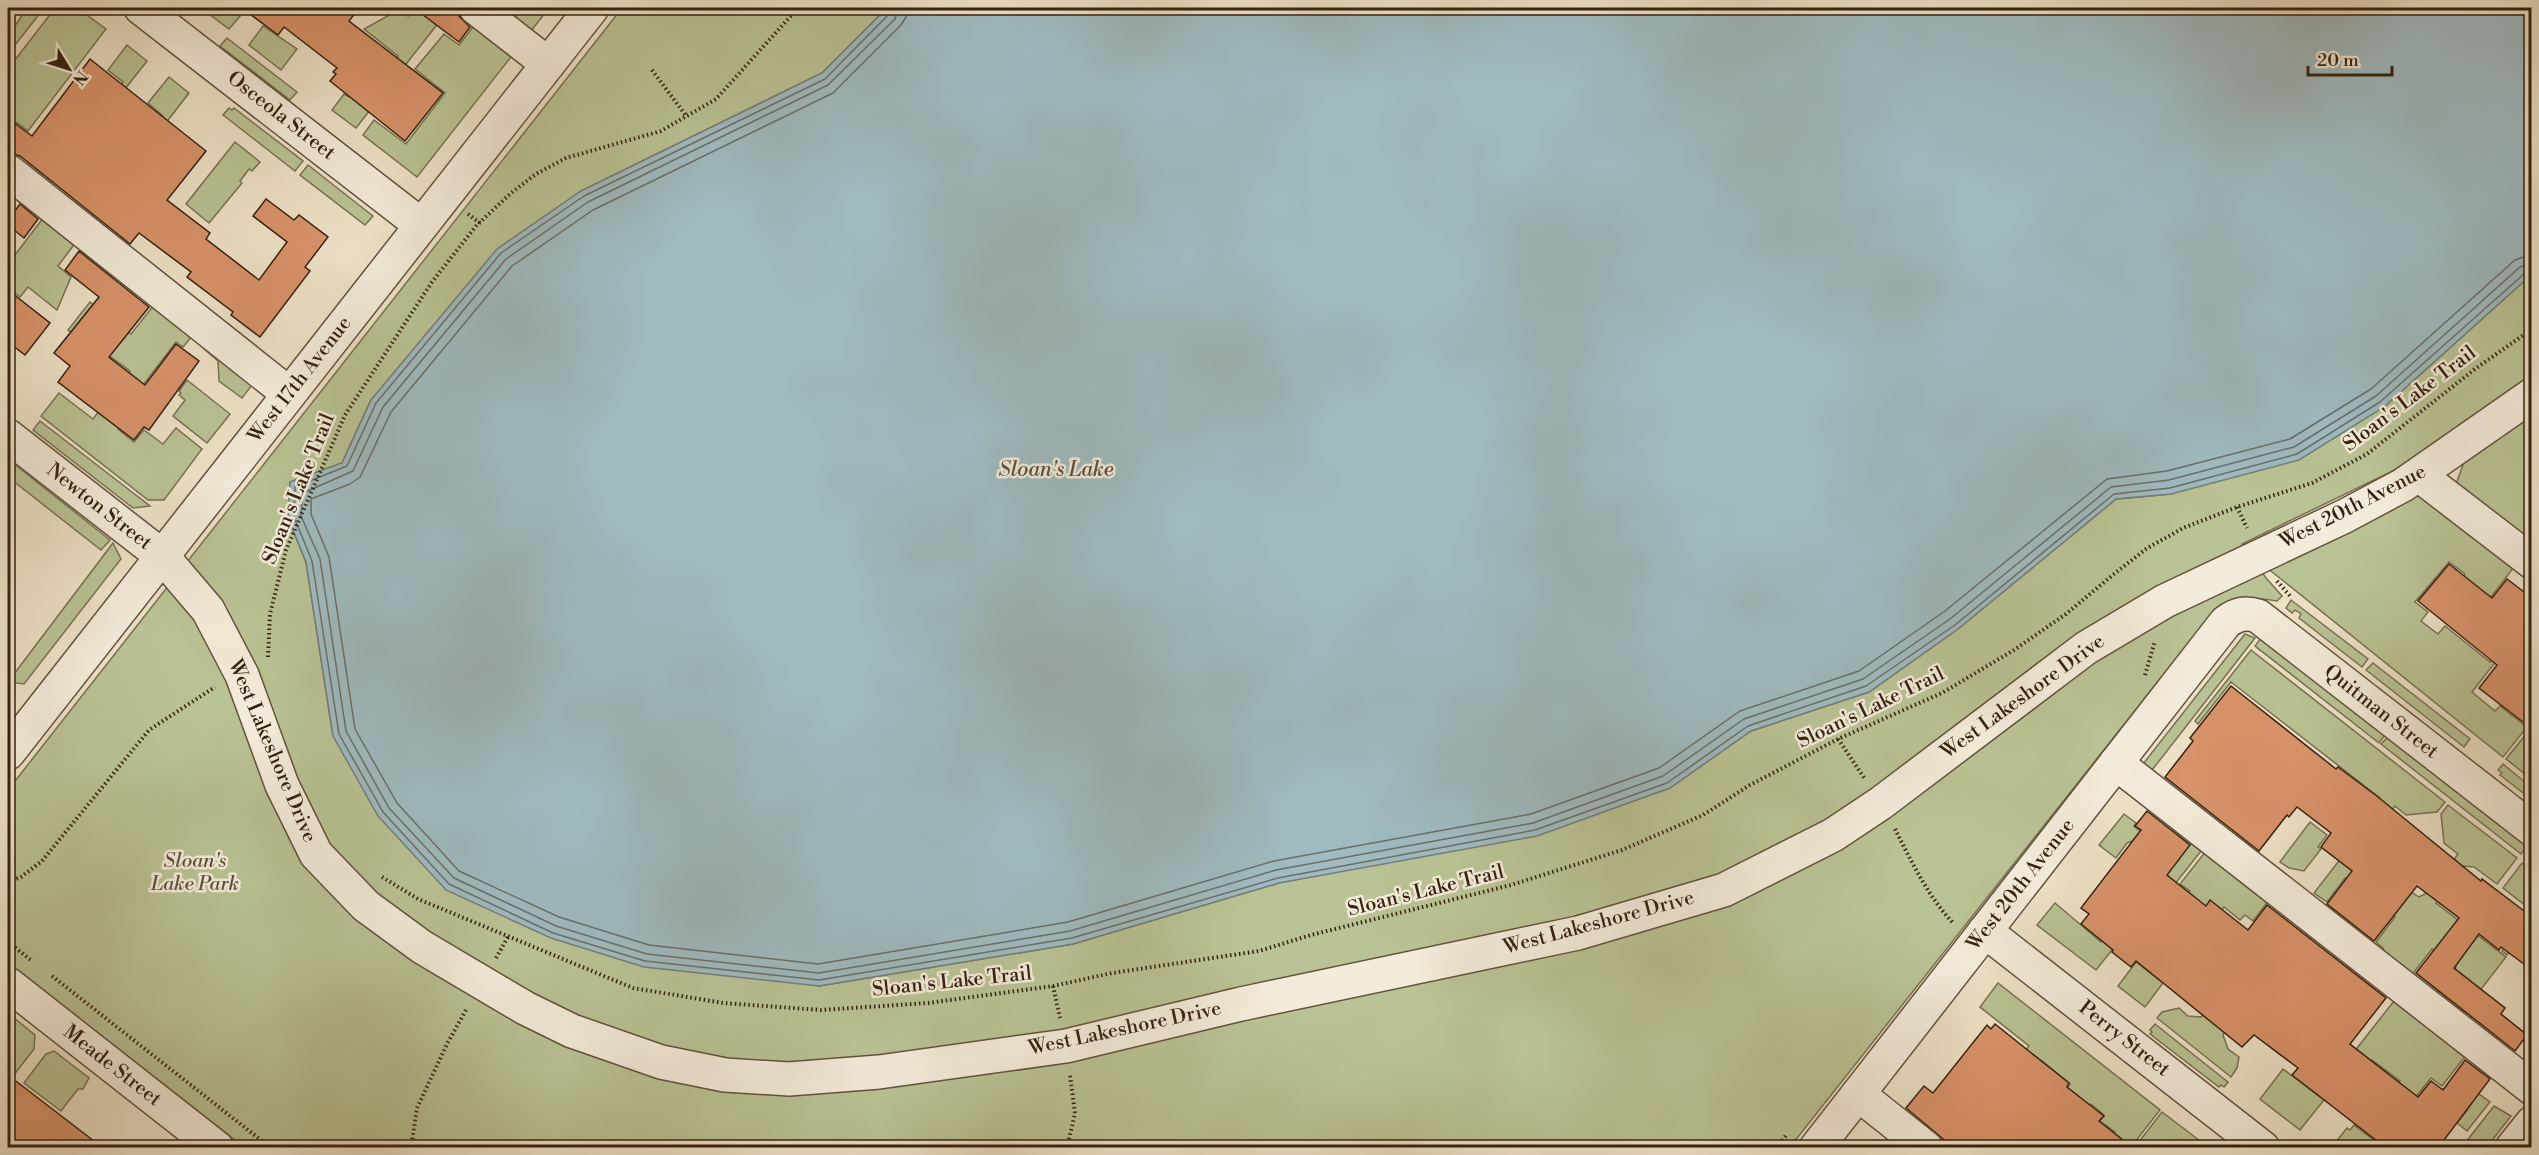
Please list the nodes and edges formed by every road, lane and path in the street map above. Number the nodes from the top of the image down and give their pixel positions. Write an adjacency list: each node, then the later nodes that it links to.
1 (141, 8): 11 (street, Osceola Street)
2 (476, 8): 5 (street)
3 (592, 8): 5 (street, West 17th Avenue)
4 (798, 8): 7 (path, Sloan's Lake Trail)
5 (548, 64): 11 (street, West 17th Avenue)
6 (652, 70): 7 (path)
7 (687, 117): 10 (path, Sloan's Lake Trail)
8 (8, 171): 13 (street)
9 (463, 210): 10 (path)
10 (480, 223): 21 (path, Sloan's Lake Trail)
11 (421, 225): 13 (street, West 17th Avenue)
12 (2532, 329): 22 (path, Sloan's Lake Trail)
13 (289, 394): 17 (street, West 17th Avenue)
14 (2532, 395): 16 (street, West 20th Avenue)
15 (8, 436): 17 (street, Newton Street)
16 (2419, 475): 18 (street); 19 (street, West 20th Avenue)
17 (162, 556): 21 (street, West Lakeshore Drive); 23 (street, West 17th Avenue)
18 (2532, 562)
19 (2164, 601): 25 (street, West Lakeshore Drive)
20 (2226, 622): 24 (street, West 20th Avenue); 26 (street, Quitman Street)
21 (254, 672): 28 (path); 34 (street, West Lakeshore Drive)
22 (1838, 740): 25 (path); 30 (path, Sloan's Lake Trail)
23 (8, 753)
24 (2116, 763): 29 (street, West 20th Avenue); 36 (street)
25 (1881, 803): 29 (path); 34 (street, West Lakeshore Drive)
26 (2532, 829)
27 (374, 872): 30 (path, Sloan's Lake Trail)
28 (8, 882)
29 (1985, 931): 37 (street, West 20th Avenue); 44 (street, Perry Street)
30 (509, 935): 34 (path)
31 (8, 942): 32 (path)
32 (36, 964)
33 (45, 971): 40 (path)
34 (482, 983): 41 (path)
35 (8, 984): 39 (street, Meade Street)
36 (2532, 1088)
37 (1858, 1094): 42 (street, West 20th Avenue); 43 (street)
38 (2532, 1123): 45 (street)
39 (217, 1148)
40 (271, 1148)
41 (411, 1148)
42 (1816, 1148)
43 (1926, 1148)
44 (2263, 1148)
45 (2512, 1148)

